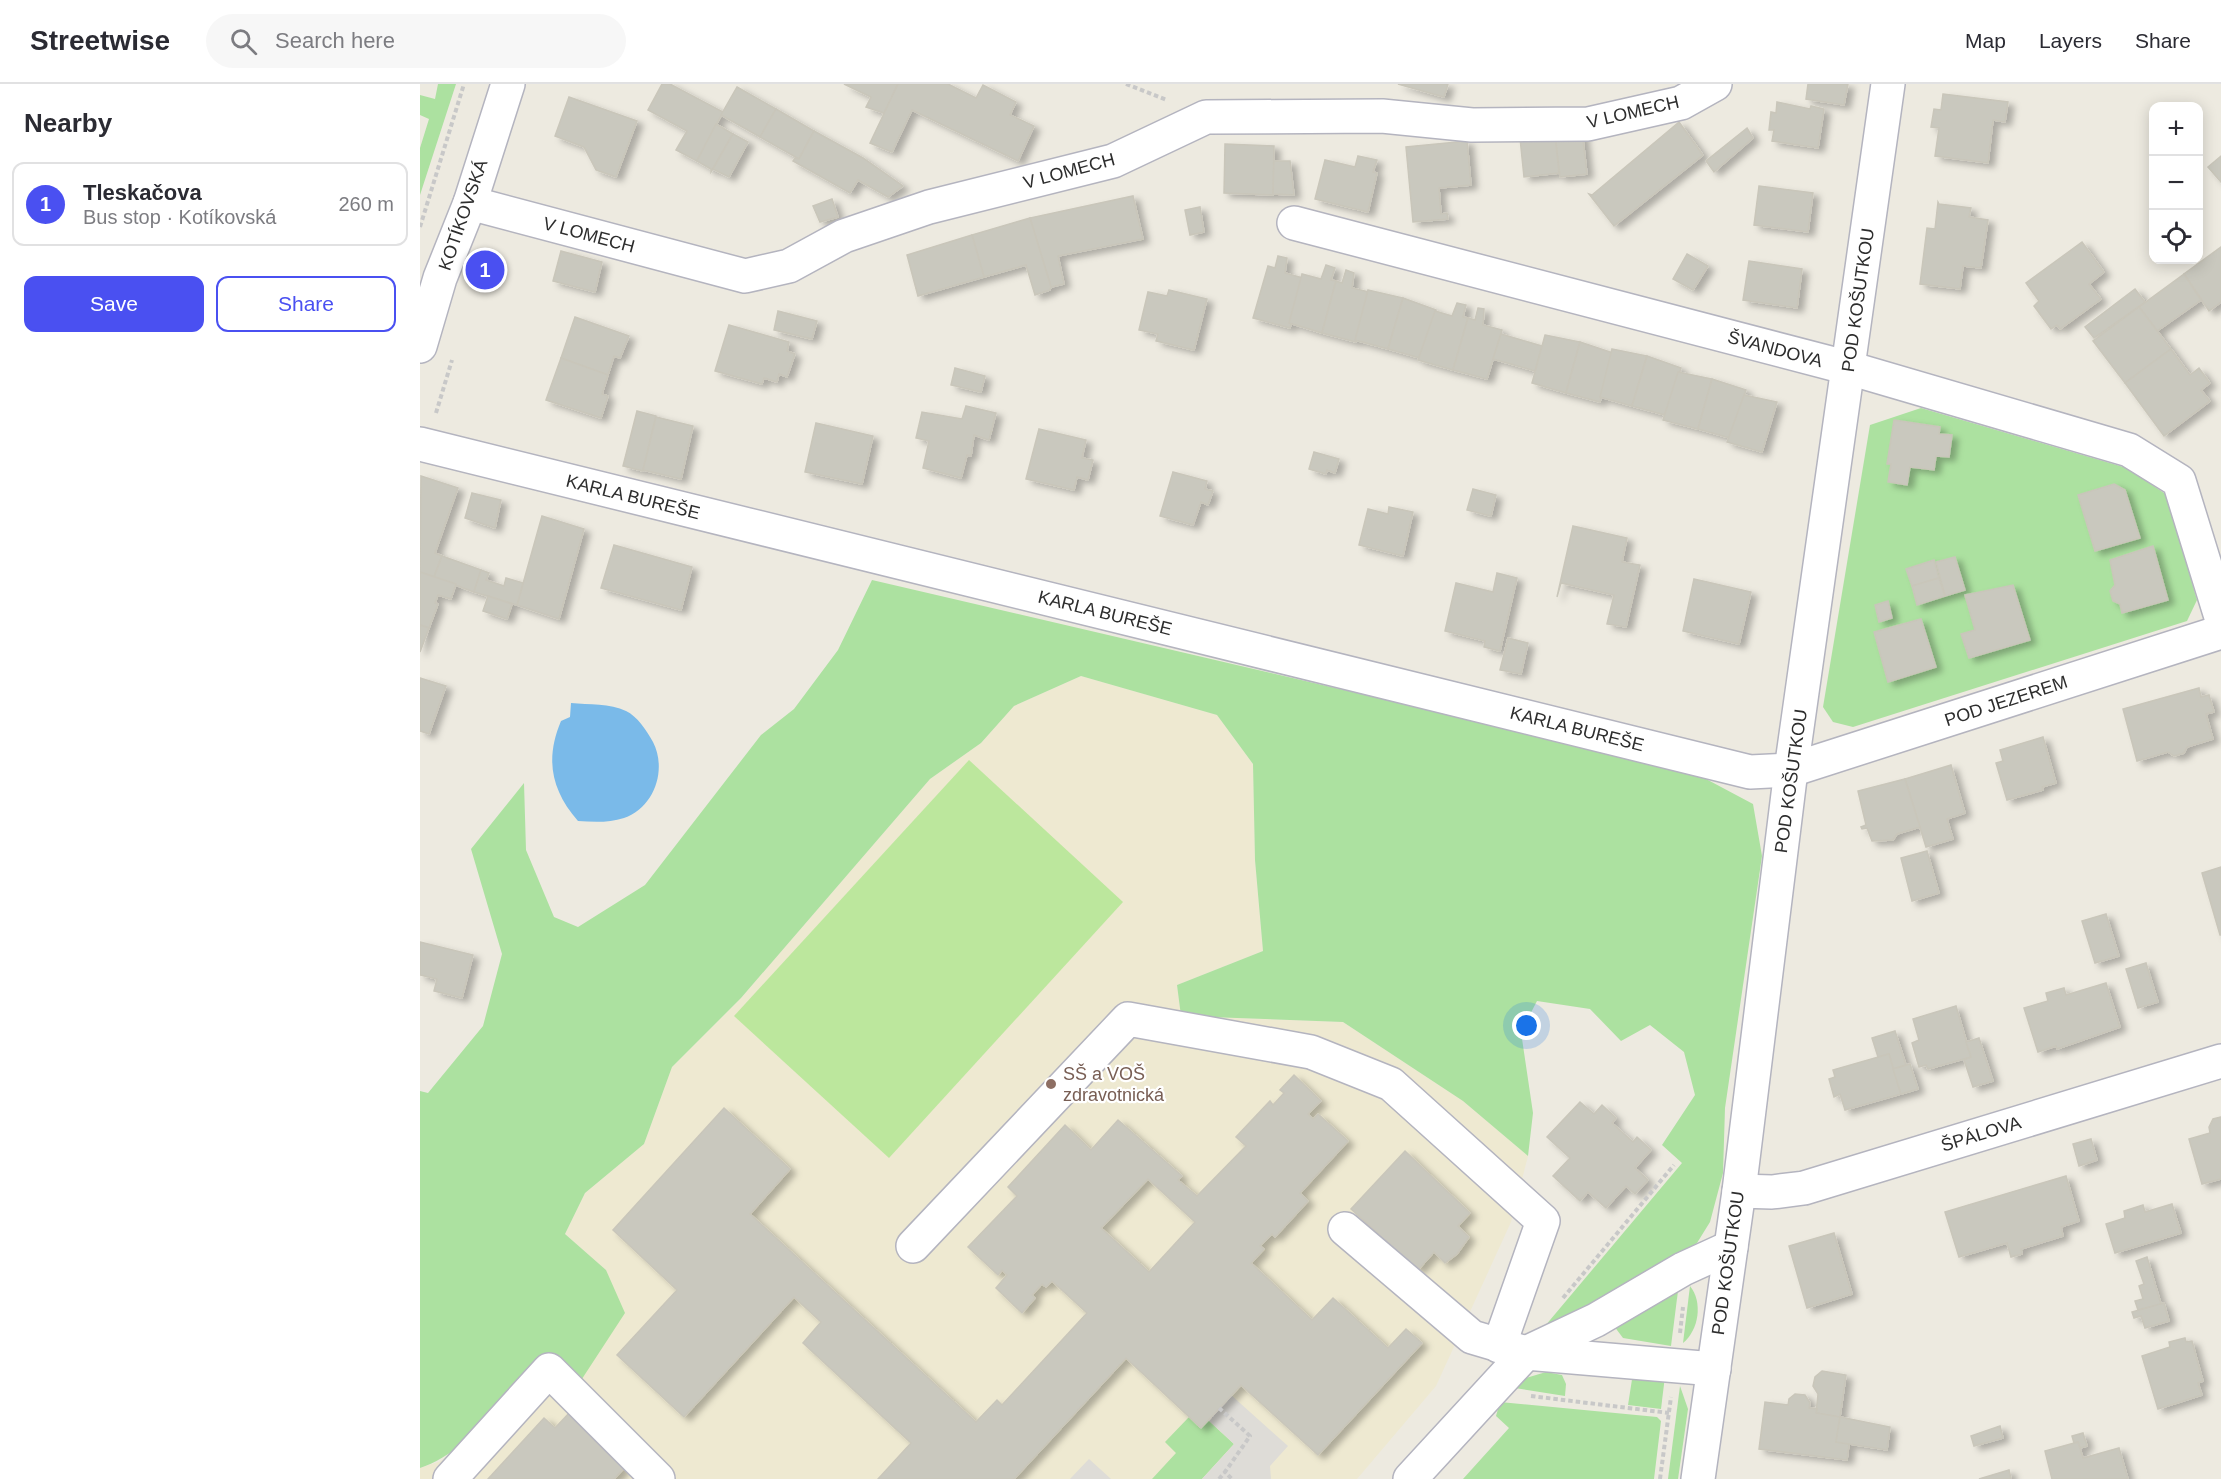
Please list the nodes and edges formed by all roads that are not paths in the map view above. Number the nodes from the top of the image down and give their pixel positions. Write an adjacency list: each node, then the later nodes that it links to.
1 (508, 84): 4 (street, KOTÍKOVSKÁ)
2 (1715, 84): 4 (street, V LOMECH)
3 (1888, 84): 7 (street, POD KOŠUTKOU)
4 (470, 203): 6 (street, KOTÍKOVSKÁ)
5 (1294, 223): 7 (street, ŠVANDOVA)
6 (420, 346)
7 (1849, 368): 9 (street, ŠVANDOVA); 11 (street, POD KOŠUTKOU)
8 (420, 444): 11 (street, KARLA BUREŠE)
9 (2221, 617)
10 (2221, 632): 11 (street, POD JEZEREM)
11 (1791, 770): 13 (street, POD KOŠUTKOU)
12 (2221, 1061): 13 (street, ŠPÁLOVA)
13 (1739, 1191): 16 (street, POD KOŠUTKOU)
14 (1345, 1229): 17 (street)
15 (913, 1246): 17 (street)
16 (1731, 1247): 17 (street); 18 (street, POD KOŠUTKOU)
17 (1513, 1349): 18 (street); 21 (street)
18 (1714, 1369): 22 (street, POD KOŠUTKOU)
19 (450, 1479): 20 (street)
20 (658, 1479)
21 (1410, 1479)
22 (1698, 1479)

